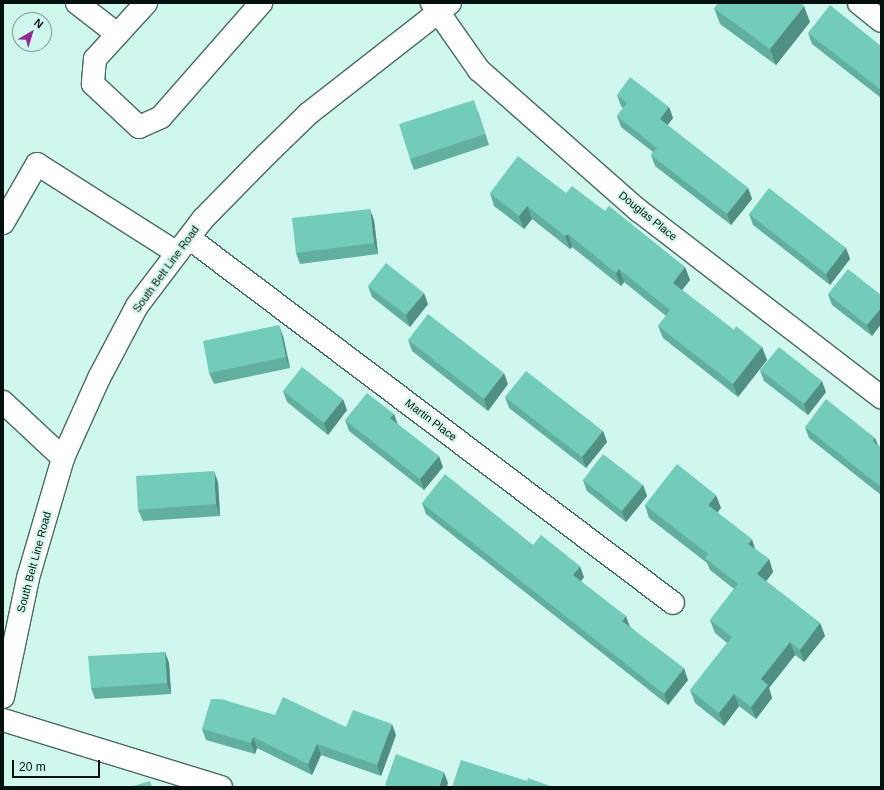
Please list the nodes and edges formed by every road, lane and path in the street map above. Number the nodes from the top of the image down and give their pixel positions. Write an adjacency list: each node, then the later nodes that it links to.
1 (77, 3): 7 (street)
2 (146, 3): 7 (street)
3 (261, 3): 7 (street)
4 (859, 3): 6 (street)
5 (440, 6): 9 (street, South Belt Line Road); 10 (street, Douglas Place)
6 (881, 21)
7 (118, 34)
8 (3, 223): 9 (street, Martin Place)
9 (183, 245): 12 (street, South Belt Line Road); 13 (street, Martin Place)
10 (881, 397)
11 (3, 402): 12 (street)
12 (63, 458): 14 (street, South Belt Line Road)
13 (673, 603)
14 (3, 697)
15 (3, 720): 16 (street)
16 (221, 787)

